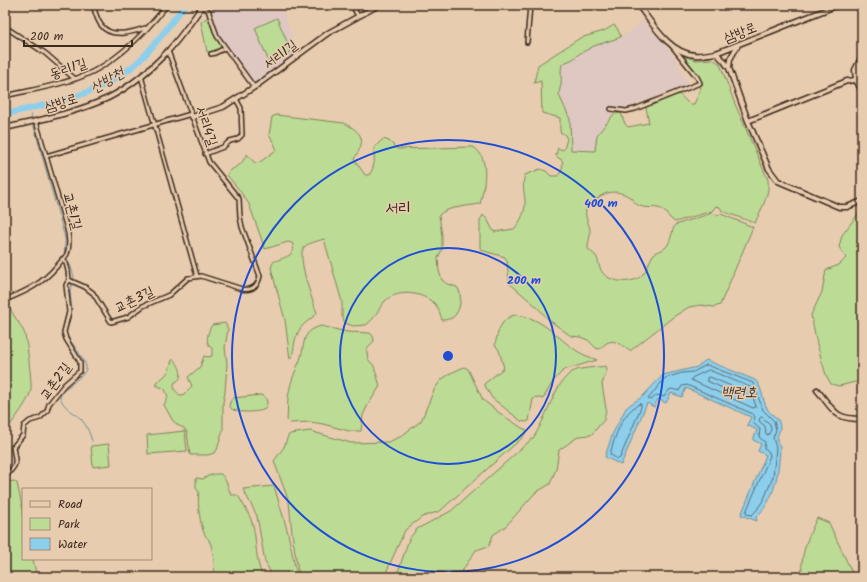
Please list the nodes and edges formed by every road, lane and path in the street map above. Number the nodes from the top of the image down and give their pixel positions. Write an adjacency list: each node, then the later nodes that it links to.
1 (93, 5): 11 (street)
2 (167, 5): 11 (street, 동리1길)
3 (352, 5): 9 (street)
4 (378, 5): 9 (street, 서리1길)
5 (530, 5): 12 (street)
6 (638, 5): 14 (street, 삼방로)
7 (838, 5): 13 (street, 삼방로)
8 (203, 6): 15 (street); 16 (street, 삼방로)
9 (358, 16): 27 (street, 서리1길)
10 (5, 27): 25 (street)
11 (147, 28): 25 (street, 동리1길)
12 (527, 42)
13 (738, 44): 17 (street, 삼방로); 21 (street)
14 (672, 46): 17 (street, 삼방로); 31 (street, 삼방로)
15 (225, 48): 18 (street); 27 (street)
16 (168, 51): 23 (street, 삼방로); 32 (street, 서리4길)
17 (716, 53): 21 (street)
18 (214, 55)
19 (862, 56): 26 (street)
20 (862, 62): 26 (street)
21 (729, 68): 33 (street)
22 (862, 70): 26 (street)
23 (141, 75): 34 (street, 삼방로); 35 (street)
24 (862, 75): 26 (street)
25 (75, 79): 29 (street, 동리1길)
26 (856, 80): 28 (street); 33 (street)
27 (254, 87): 30 (street, 서리1길)
28 (862, 91)
29 (5, 96)
30 (236, 99): 32 (street, 서리1길); 37 (street)
31 (611, 109)
32 (192, 116): 35 (street, 서리1길); 37 (street, 서리4길)
33 (748, 121): 39 (street)
34 (34, 122): 36 (street, 삼방로); 38 (street, 교촌1길)
35 (155, 124): 38 (street, 서리1길); 41 (street)
36 (5, 128)
37 (205, 154): 41 (street, 서리4길)
38 (46, 156): 40 (street, 교촌1길)
39 (862, 201)
40 (63, 258): 42 (street, 교촌2길); 43 (street, 교촌1길)
41 (197, 276): 42 (street, 교촌3길)
42 (70, 280): 46 (street, 교촌2길)
43 (5, 300)
44 (816, 390): 45 (street)
45 (862, 419)
46 (5, 477)

